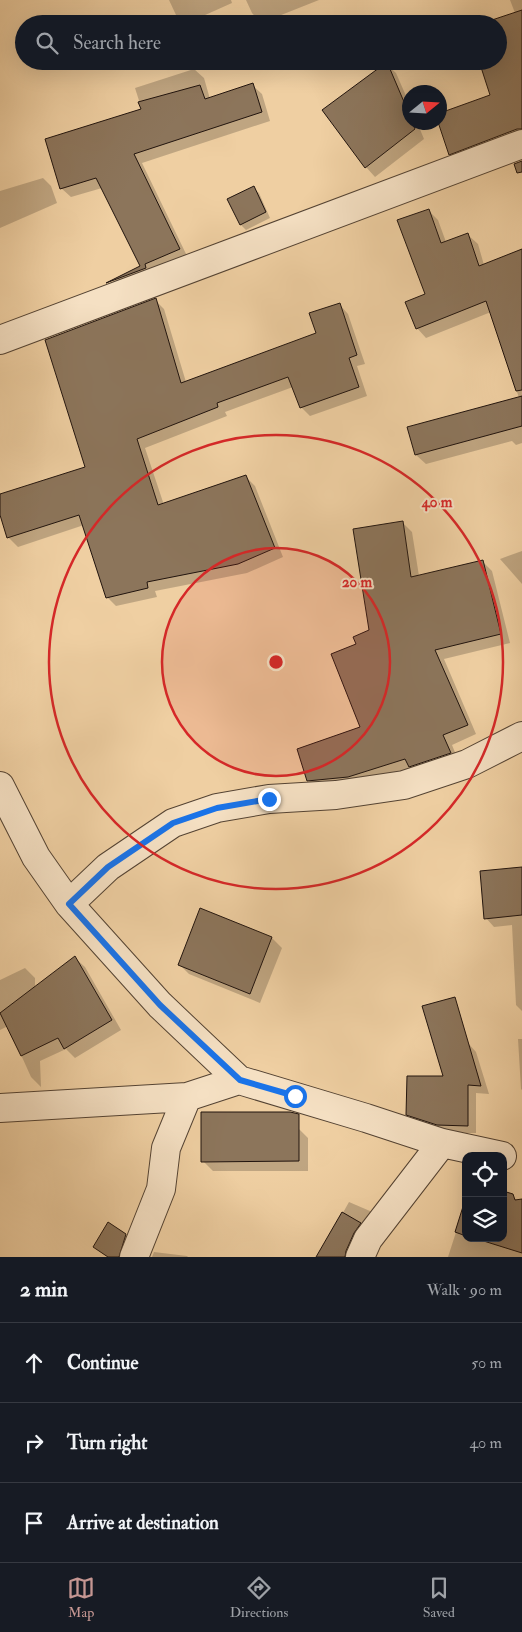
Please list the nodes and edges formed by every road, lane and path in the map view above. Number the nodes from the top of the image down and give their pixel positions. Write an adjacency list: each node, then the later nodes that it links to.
1 (522, 144): 2 (street)
2 (0, 340)
3 (522, 736): 5 (street)
4 (0, 786): 5 (street)
5 (69, 904): 6 (street)
6 (240, 1080): 7 (street); 9 (street)
7 (187, 1097): 8 (street); 13 (street)
8 (0, 1108)
9 (442, 1143): 10 (street); 14 (street)
10 (484, 1152)
11 (507, 1157): 12 (street)
12 (522, 1159)
13 (134, 1257)
14 (360, 1257)

